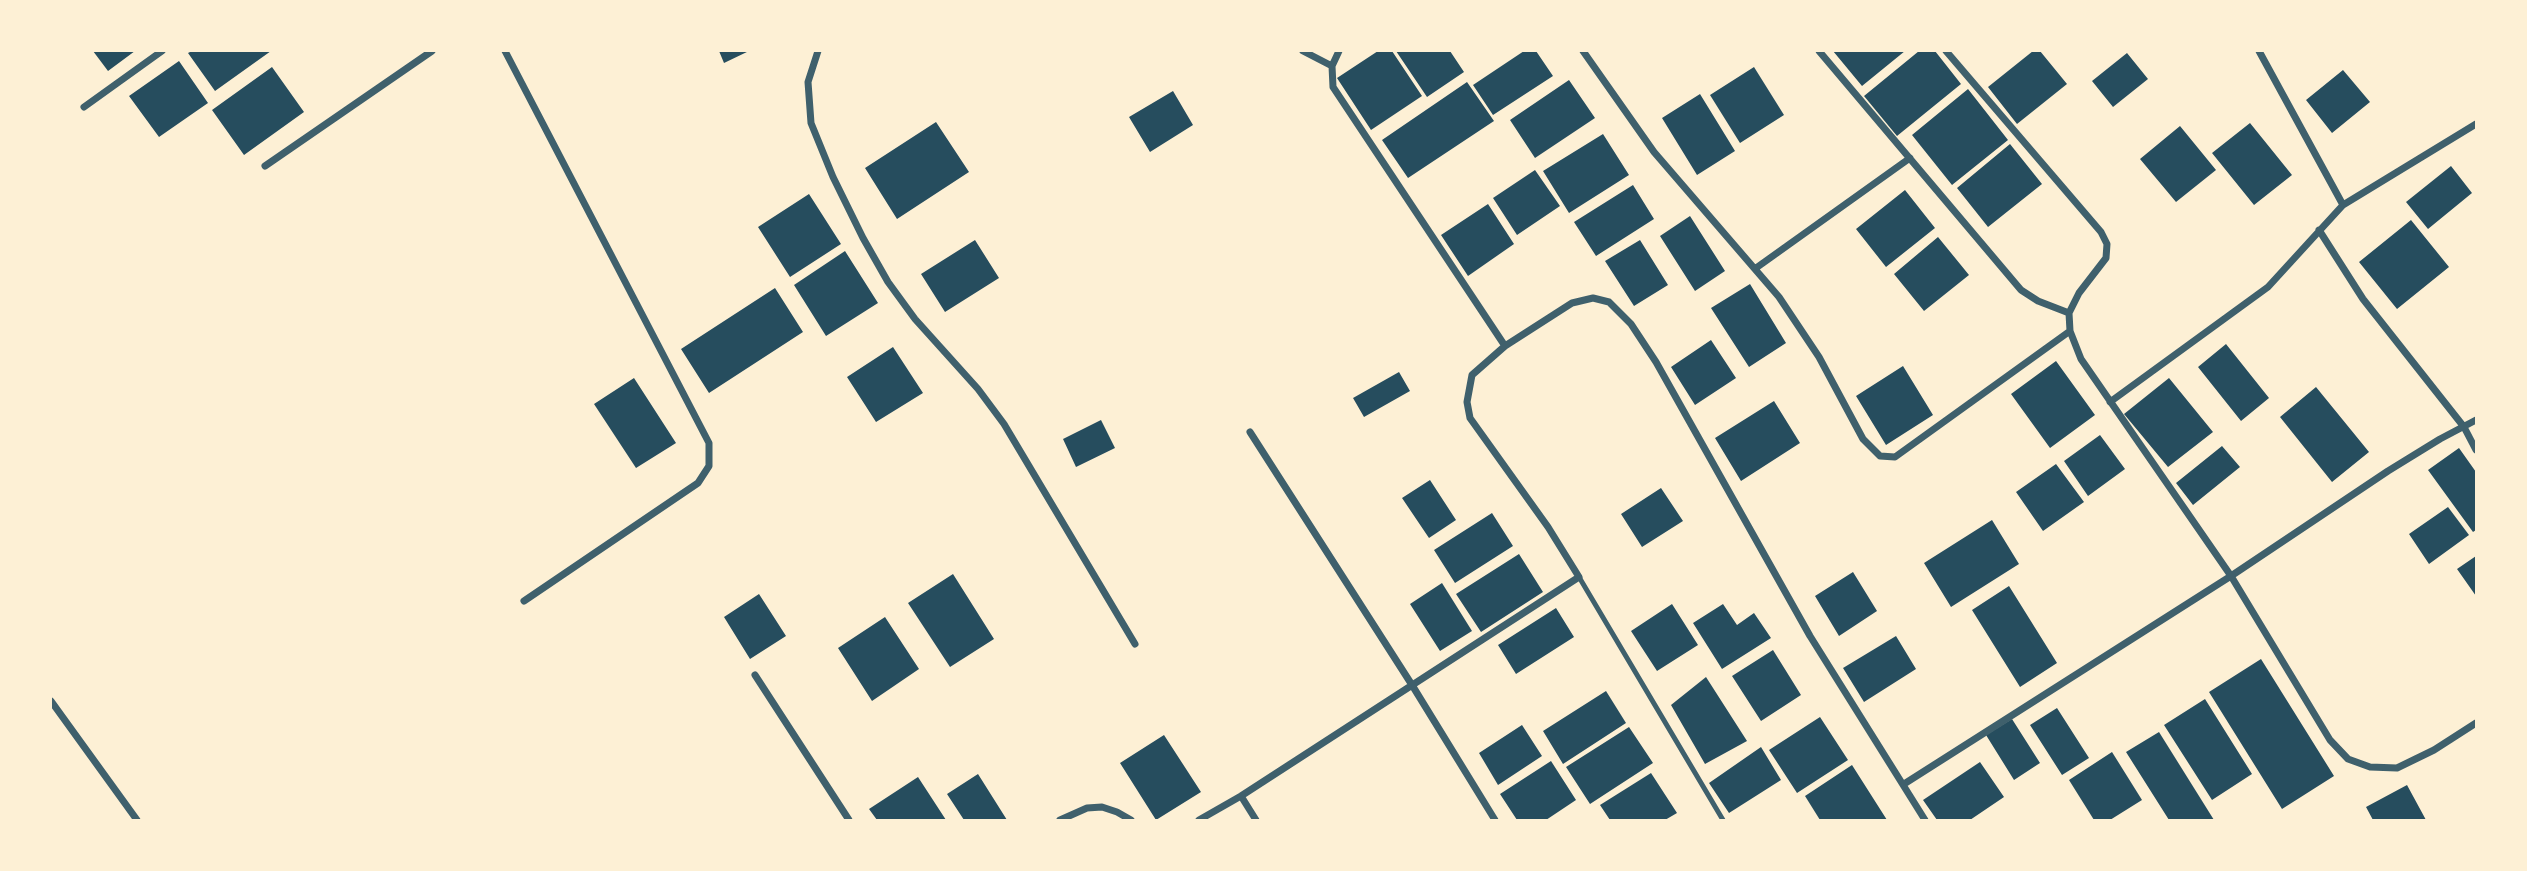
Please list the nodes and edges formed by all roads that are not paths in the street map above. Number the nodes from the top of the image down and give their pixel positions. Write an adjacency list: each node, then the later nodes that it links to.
1 (162, 51): 12 (street)
2 (432, 51): 15 (street)
3 (505, 51): 29 (street)
4 (818, 51): 30 (street)
5 (1303, 51): 11 (street)
6 (1339, 51): 11 (street)
7 (1583, 51): 18 (street)
8 (1819, 51): 14 (street)
9 (1945, 51): 19 (street)
10 (2259, 51): 16 (street)
11 (1332, 66): 21 (street)
12 (85, 107)
13 (2476, 124): 16 (street)
14 (1910, 158): 18 (street); 19 (street)
15 (265, 166)
16 (2343, 205): 17 (street)
17 (2319, 230): 22 (street); 24 (street)
18 (1756, 268): 20 (street)
19 (2069, 313): 20 (street)
20 (2070, 331): 22 (street)
21 (1505, 346): 28 (street); 35 (street)
22 (2110, 402): 27 (street)
23 (2476, 420): 24 (street)
24 (2464, 427): 26 (street); 27 (street)
25 (1250, 432): 32 (street)
26 (2476, 450)
27 (2231, 576): 34 (street); 35 (street)
28 (1579, 577): 32 (street); 44 (lane)
29 (524, 601)
30 (1135, 644)
31 (755, 675): 38 (street)
32 (1412, 685): 36 (street); 43 (street)
33 (51, 701): 37 (street)
34 (2476, 723)
35 (1904, 784): 45 (street)
36 (1241, 796): 41 (street); 42 (street)
37 (137, 820)
38 (849, 820)
39 (1060, 820): 40 (street)
40 (1131, 820)
41 (1199, 820)
42 (1256, 820)
43 (1495, 820)
44 (1723, 820)
45 (1925, 820)

